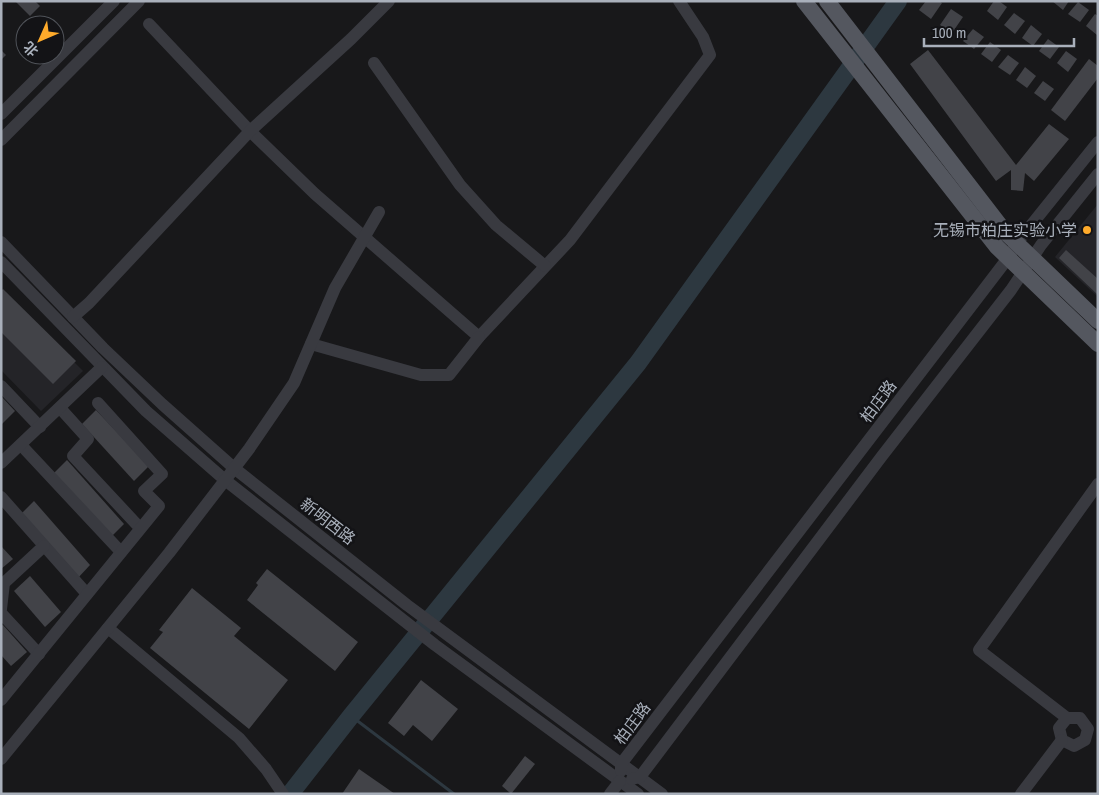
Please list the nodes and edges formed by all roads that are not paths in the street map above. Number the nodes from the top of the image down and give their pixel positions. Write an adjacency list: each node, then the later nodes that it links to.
1 (114, 1): 9 (street)
2 (139, 1): 11 (street)
3 (389, 1): 10 (street)
4 (679, 1): 20 (street)
5 (804, 1): 18 (main road)
6 (827, 1): 17 (main road)
7 (149, 24): 10 (street)
8 (374, 63): 20 (street)
9 (1, 114)
10 (250, 131): 15 (street); 22 (street)
11 (1, 140)
12 (1098, 142): 17 (street, 柏庄路)
13 (1098, 174): 21 (street)
14 (379, 212): 15 (street)
15 (364, 237): 24 (street); 25 (street)
16 (1, 242): 22 (street, 新明西路)
17 (1016, 244): 18 (street, 柏庄路); 21 (main road)
18 (1008, 258): 21 (main road); 51 (street, 柏庄路)
19 (1, 262): 27 (street, 新明西路)
20 (545, 266): 24 (street)
21 (1028, 266): 23 (main road); 26 (main road); 52 (street)
22 (73, 317): 34 (street, 新明西路)
23 (1098, 321)
24 (479, 337): 25 (street)
25 (311, 344): 34 (street)
26 (1098, 344)
27 (102, 367): 30 (street); 35 (street, 新明西路)
28 (1, 386): 31 (street)
29 (98, 403): 38 (street)
30 (60, 408): 31 (street); 38 (street)
31 (40, 427): 32 (street)
32 (21, 444): 33 (street); 40 (street)
33 (1, 463)
34 (234, 468): 35 (street); 51 (street, 新明西路)
35 (225, 480): 44 (street); 53 (street, 新明西路)
36 (1098, 484): 47 (street)
37 (1, 497): 39 (street)
38 (140, 528): 40 (street)
39 (44, 546): 41 (street); 42 (street)
40 (121, 552): 41 (street)
41 (87, 594): 45 (street)
42 (1, 609)
43 (1, 613): 45 (street)
44 (108, 628): 50 (street); 54 (street)
45 (38, 654): 46 (street)
46 (3, 694)
47 (1067, 718): 48 (street); 49 (street)
48 (1093, 732): 49 (street)
49 (1062, 740): 58 (street)
50 (1, 760)
51 (621, 764): 52 (street, 新明西路); 53 (street, 柏庄路)
52 (640, 777): 53 (street); 57 (street, 新明西路)
53 (620, 781): 55 (street); 56 (street, 新明西路)
54 (283, 794)
55 (610, 794)
56 (638, 794)
57 (662, 794)
58 (1021, 794)

